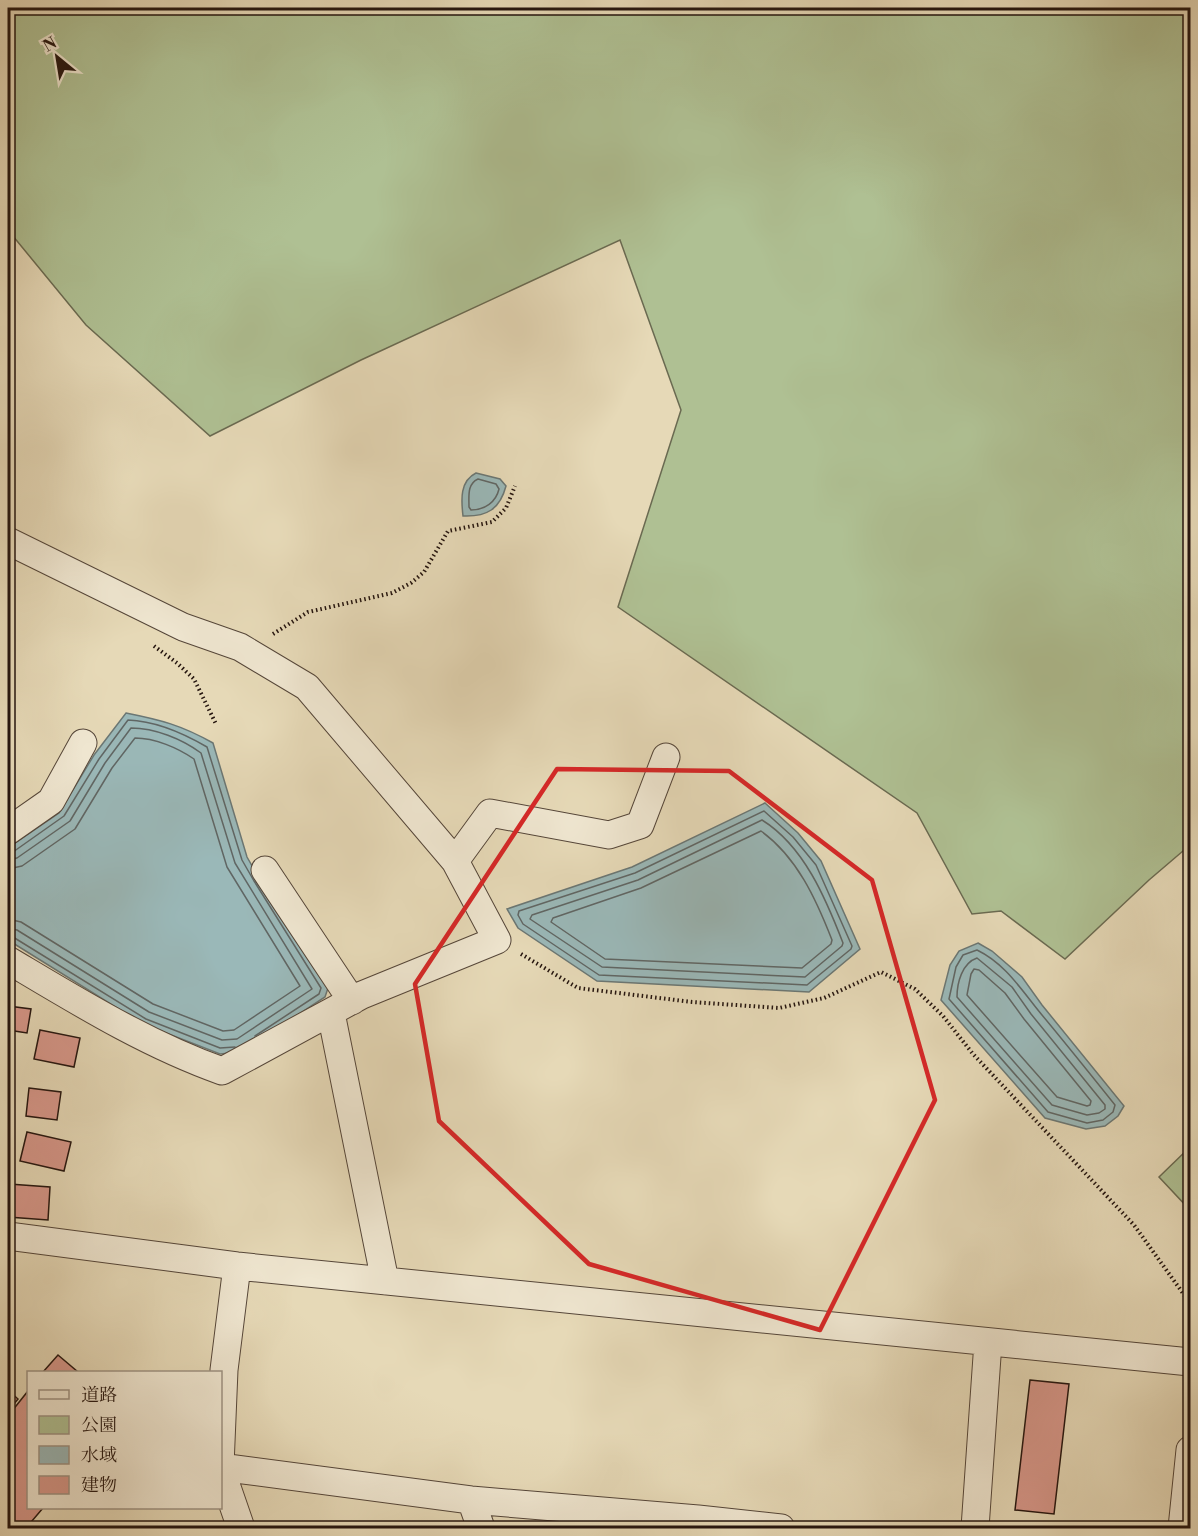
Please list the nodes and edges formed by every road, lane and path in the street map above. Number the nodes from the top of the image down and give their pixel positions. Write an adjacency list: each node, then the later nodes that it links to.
1 (515, 486): 4 (path)
2 (8, 541): 4 (street)
3 (151, 644): 5 (path)
4 (240, 647): 9 (street)
5 (216, 724)
6 (83, 743): 8 (street)
7 (666, 757): 9 (street)
8 (8, 831)
9 (454, 861): 11 (street)
10 (265, 870): 13 (street)
11 (497, 940): 13 (street); 17 (path)
12 (8, 960): 13 (street)
13 (342, 1007): 16 (street)
14 (8, 1236): 15 (street)
15 (237, 1266): 16 (street); 20 (street)
16 (385, 1281): 18 (street)
17 (1191, 1303)
18 (988, 1341): 19 (street); 30 (street)
19 (1191, 1362)
20 (222, 1418)
21 (1191, 1450): 25 (street)
22 (222, 1467): 24 (street)
23 (222, 1473): 27 (street)
24 (471, 1500): 26 (street); 28 (street)
25 (1185, 1522)
26 (700, 1524): 29 (street)
27 (241, 1528)
28 (481, 1528)
29 (781, 1528)
30 (975, 1528)

